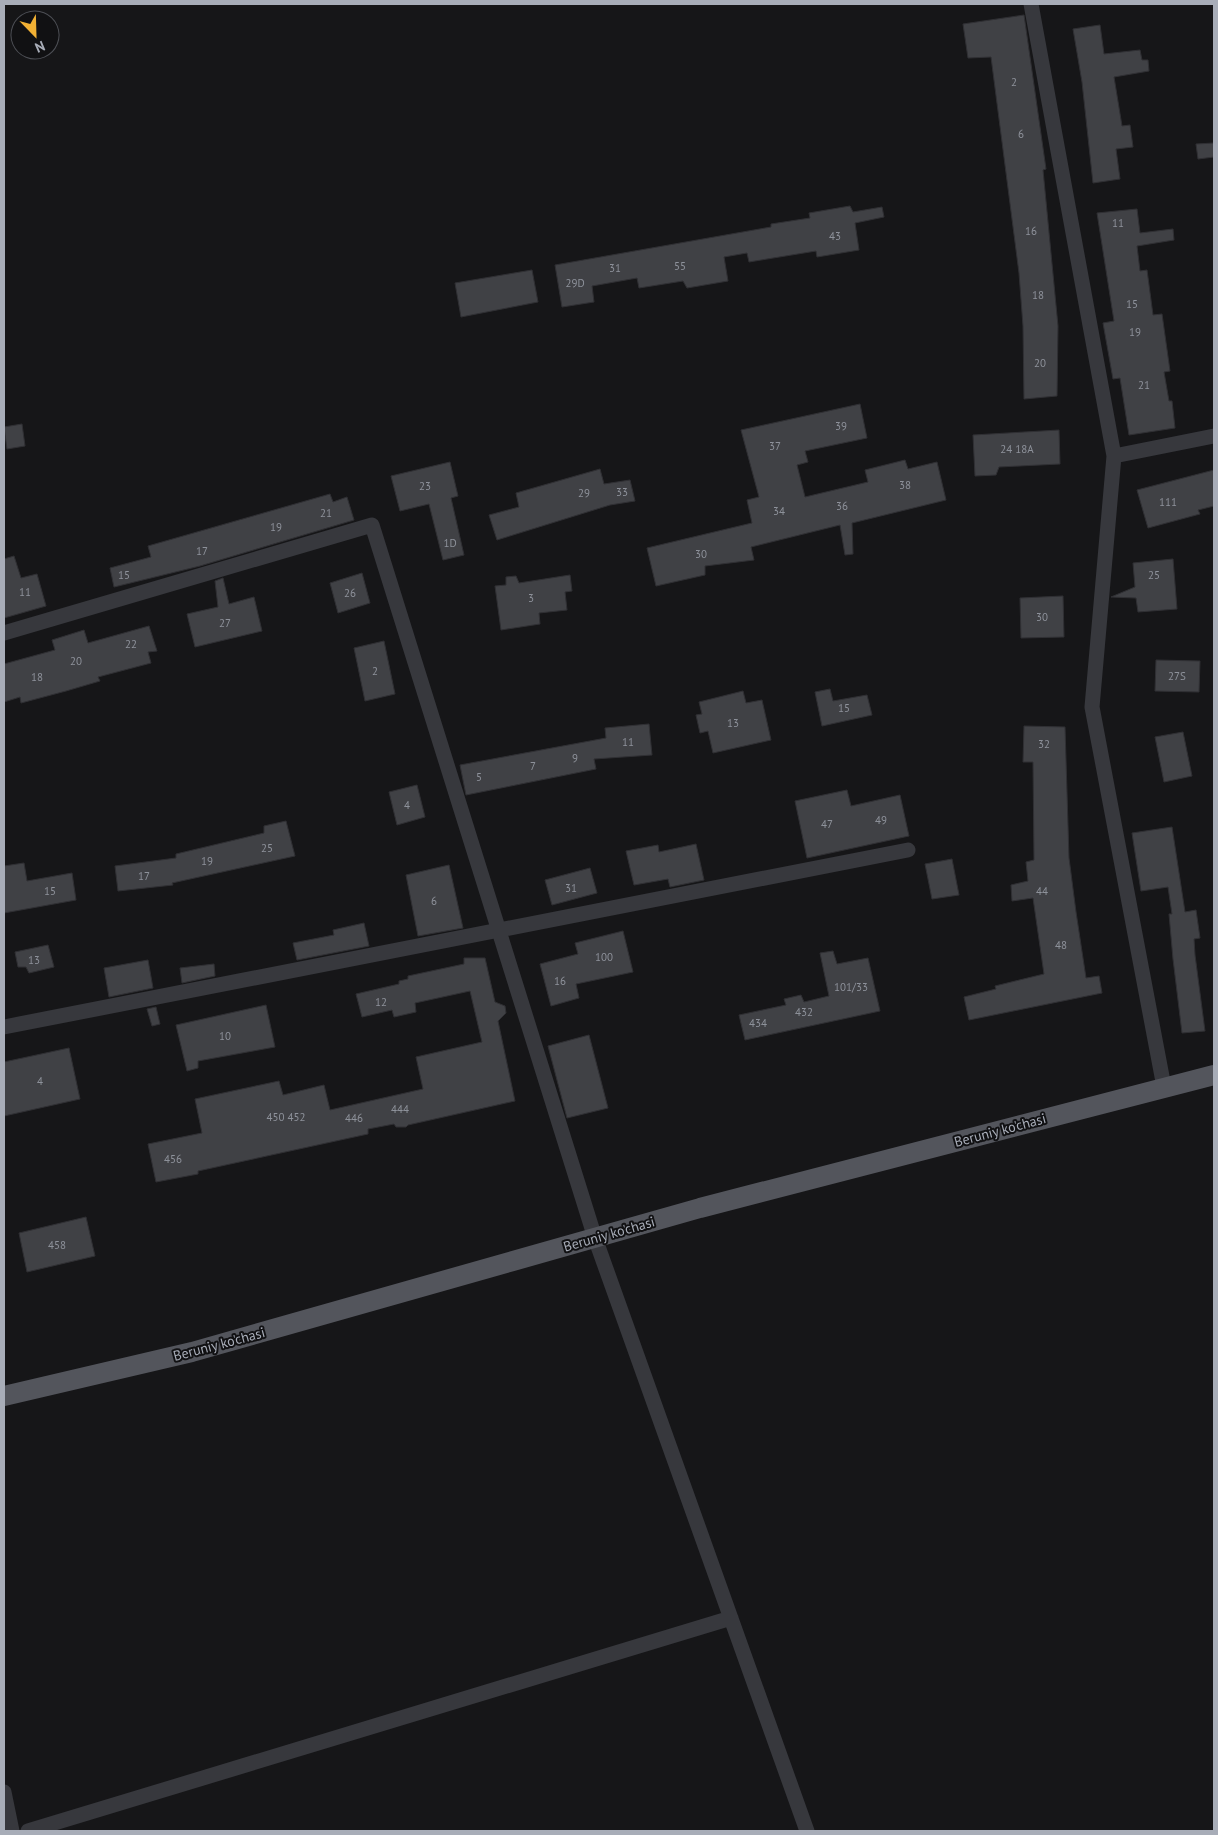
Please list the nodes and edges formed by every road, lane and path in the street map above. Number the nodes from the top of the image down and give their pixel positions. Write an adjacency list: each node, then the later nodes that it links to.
1 (1031, 4): 3 (street)
2 (1214, 436): 3 (street)
3 (1114, 456): 9 (street)
4 (4, 632): 6 (street)
5 (908, 850): 6 (street)
6 (498, 930): 7 (street); 10 (street)
7 (4, 1027)
8 (1214, 1075): 9 (main road, Beruniy ko'chasi)
9 (1164, 1087): 10 (main road, Beruniy ko'chasi)
10 (595, 1238): 11 (main road, Beruniy ko'chasi); 12 (street)
11 (4, 1396)
12 (731, 1618): 15 (street); 16 (street)
13 (4, 1792): 14 (street)
14 (12, 1831)
15 (28, 1831)
16 (807, 1831)

